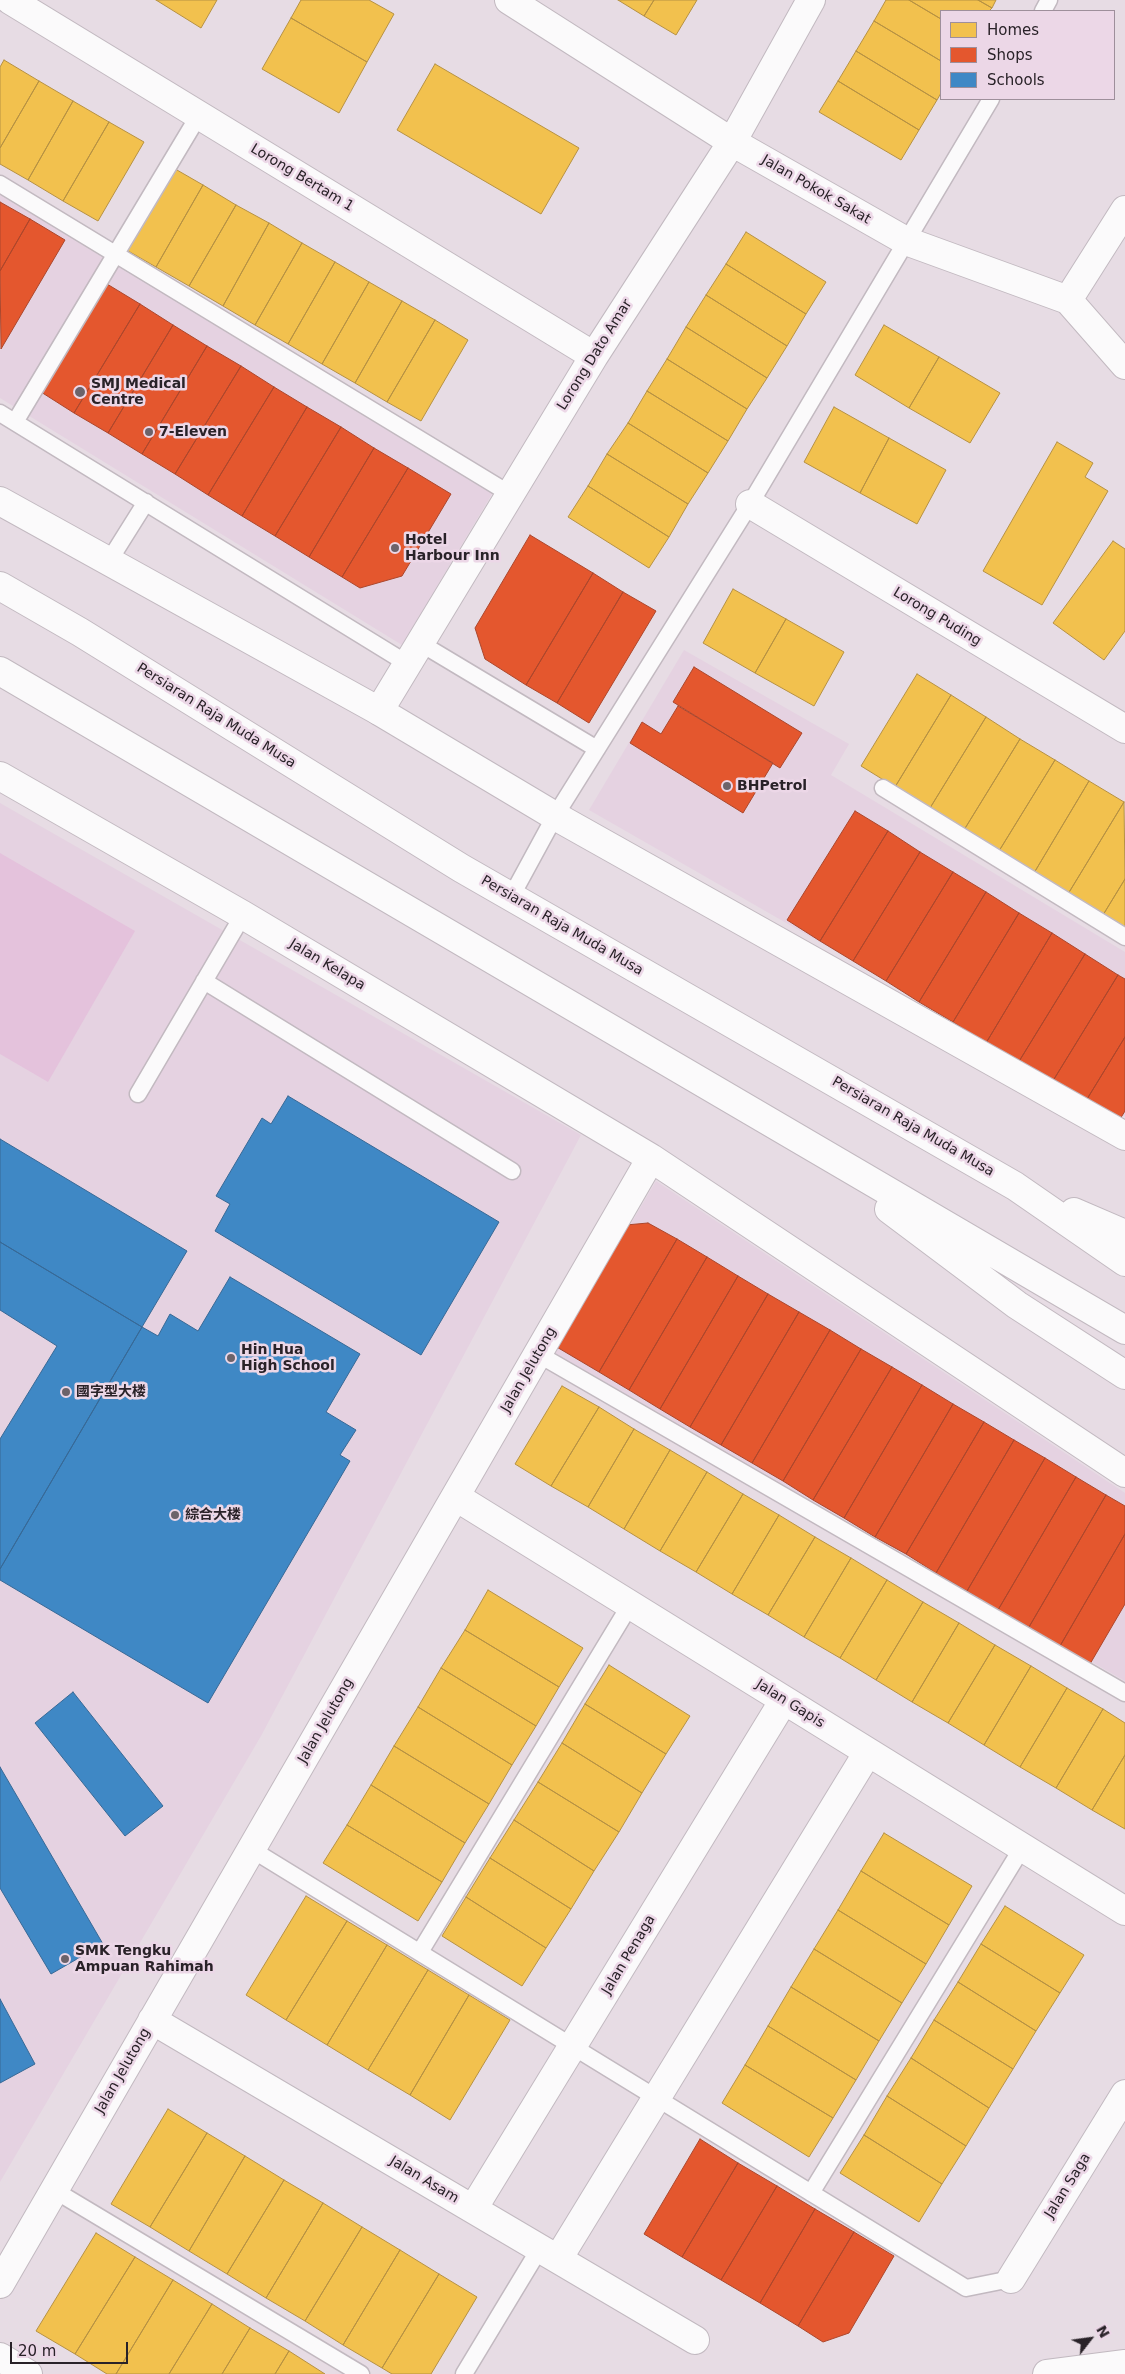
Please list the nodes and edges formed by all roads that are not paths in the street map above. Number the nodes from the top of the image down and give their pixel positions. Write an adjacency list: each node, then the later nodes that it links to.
1 (10, 0): 5 (main road, Lorong Bertam 1)
2 (508, 0): 6 (main road, Jalan Pokok Sakat)
3 (811, 0): 6 (main road, Lorong Dato Amar)
4 (990, 100): 9 (lane)
5 (199, 115): 10 (lane); 12 (main road, Lorong Bertam 1)
6 (732, 142): 9 (main road, Jalan Pokok Sakat); 12 (main road, Lorong Dato Amar)
7 (0, 184): 10 (lane)
8 (1125, 210): 11 (main road)
9 (906, 241): 11 (main road, Jalan Pokok Sakat); 19 (lane)
10 (116, 254): 15 (lane); 16 (lane)
11 (1068, 300): 13 (main road, Jalan Pokok Sakat)
12 (594, 356): 16 (main road, Lorong Dato Amar)
13 (1125, 364)
14 (0, 413): 15 (lane)
15 (15, 422): 18 (lane)
16 (510, 494): 22 (main road, Lorong Dato Amar)
17 (0, 502): 20 (main road)
18 (146, 502): 20 (lane); 22 (lane)
19 (750, 504): 25 (main road, Lorong Puding); 26 (lane)
20 (109, 560): 24 (main road)
21 (0, 586): 30 (main road, Persiaran Raja Muda Musa)
22 (414, 653): 24 (main road, Lorong Dato Amar); 26 (lane)
23 (0, 671): 35 (main road)
24 (379, 711): 29 (main road)
25 (1125, 729)
26 (598, 749): 29 (lane)
27 (0, 776): 31 (main road, Jalan Kelapa)
28 (883, 788): 32 (lane)
29 (555, 816): 30 (lane); 36 (main road)
30 (511, 897): 39 (main road, Persiaran Raja Muda Musa)
31 (243, 915): 33 (lane); 37 (main road, Jalan Kelapa)
32 (1125, 937)
33 (204, 982): 34 (lane); 38 (lane)
34 (138, 1094)
35 (780, 1127): 42 (main road); 44 (main road)
36 (1125, 1136)
37 (651, 1158): 43 (main road, Jalan Jelutong); 45 (main road, Jalan Kelapa)
38 (512, 1170)
39 (1015, 1186): 40 (main road); 41 (main road, Persiaran Raja Muda Musa)
40 (1125, 1234)
41 (1125, 1262)
42 (1125, 1330)
43 (538, 1354): 46 (main road, Jalan Jelutong); 48 (lane)
44 (1125, 1375)
45 (1125, 1473)
46 (456, 1497): 47 (main road, Jalan Gapis); 52 (main road, Jalan Jelutong)
47 (630, 1605): 49 (main road, Jalan Gapis); 54 (lane)
48 (1125, 1693)
49 (784, 1700): 50 (main road, Jalan Gapis); 56 (main road, Jalan Penaga)
50 (868, 1752): 51 (main road, Jalan Gapis); 58 (main road)
51 (1022, 1848): 53 (main road, Jalan Gapis); 60 (lane)
52 (251, 1849): 54 (lane); 55 (main road, Jalan Jelutong)
53 (1125, 1911)
54 (420, 1952): 56 (lane)
55 (152, 2020): 59 (main road, Jalan Jelutong); 61 (main road, Jalan Asam)
56 (573, 2047): 58 (lane); 61 (main road, Jalan Penaga)
57 (1125, 2094): 63 (main road, Jalan Saga)
58 (656, 2098): 60 (lane); 62 (main road)
59 (54, 2190): 64 (main road, Jalan Jelutong); 69 (lane)
60 (811, 2193): 63 (lane)
61 (473, 2209): 62 (main road, Jalan Asam)
62 (549, 2254): 65 (main road, Jalan Asam); 70 (lane)
63 (1012, 2279)
64 (0, 2284)
65 (695, 2340)
66 (0, 2357): 68 (main road)
67 (1125, 2364): 71 (main road)
68 (28, 2374)
69 (361, 2374)
70 (464, 2374)
71 (1048, 2374)

